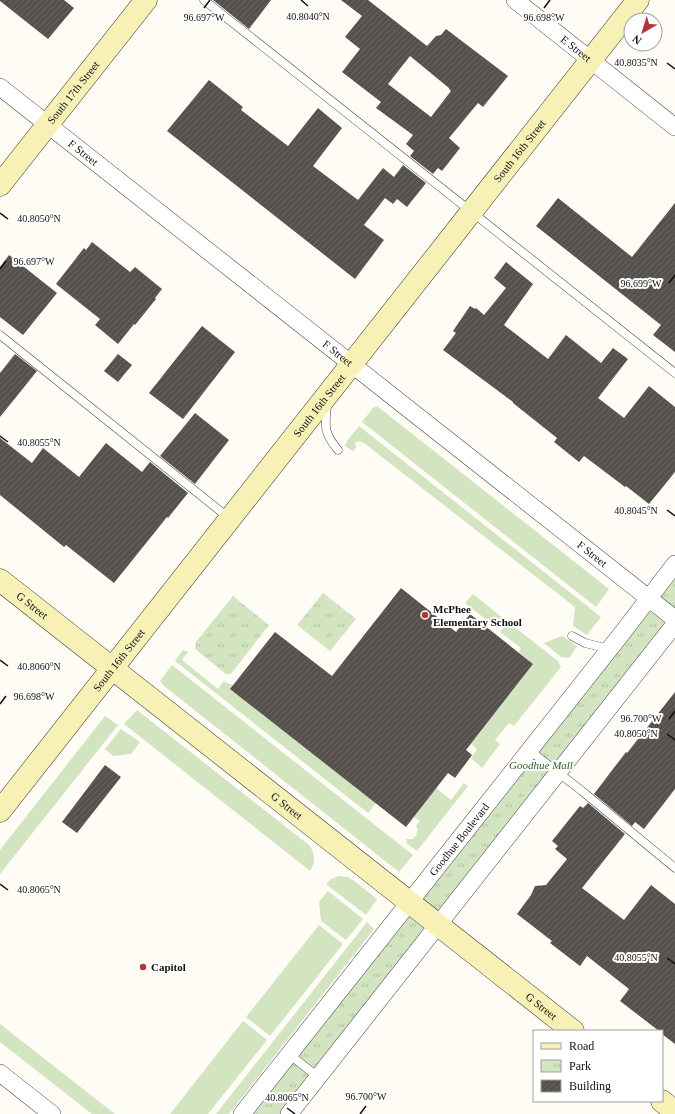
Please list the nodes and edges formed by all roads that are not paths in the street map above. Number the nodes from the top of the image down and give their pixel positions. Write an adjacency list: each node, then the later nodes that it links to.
1 (146, 0): 7 (main road, South 17th Street)
2 (204, 0): 10 (lane)
3 (515, 0): 5 (street, E Street)
4 (638, 0): 5 (main road, South 16th Street)
5 (590, 60): 8 (street, E Street); 10 (main road, South 16th Street)
6 (0, 87): 7 (street, F Street)
7 (48, 125): 9 (main road, South 17th Street); 12 (street, F Street)
8 (675, 127)
9 (0, 185)
10 (471, 211): 12 (main road, South 16th Street); 13 (lane)
11 (0, 335): 16 (lane)
12 (351, 365): 14 (main road, South 16th Street); 19 (street, F Street)
13 (675, 373)
14 (327, 396): 15 (lane); 16 (main road, South 16th Street)
15 (338, 450)
16 (230, 519): 24 (main road, South 16th Street)
17 (675, 564): 19 (street, Goodhue Boulevard)
18 (0, 580): 24 (main road, G Street)
19 (649, 598): 20 (street, F Street); 23 (street, Goodhue Boulevard)
20 (675, 619)
21 (675, 624): 26 (street)
22 (572, 636): 23 (lane)
23 (609, 649): 25 (street, Goodhue Boulevard)
24 (112, 668): 27 (main road, South 16th Street); 29 (main road, G Street)
25 (529, 750): 26 (lane); 29 (street, Goodhue Boulevard)
26 (559, 773): 28 (lane); 30 (street)
27 (0, 811)
28 (675, 868)
29 (409, 902): 30 (main road, G Street); 32 (street, Goodhue Boulevard)
30 (438, 925): 31 (main road, G Street); 34 (street)
31 (572, 1030)
32 (290, 1054): 34 (lane); 38 (street, Goodhue Boulevard)
33 (0, 1073): 37 (street)
34 (318, 1077): 39 (street)
35 (663, 1102): 36 (main road)
36 (675, 1112)
37 (52, 1114)
38 (242, 1114)
39 (289, 1114)

